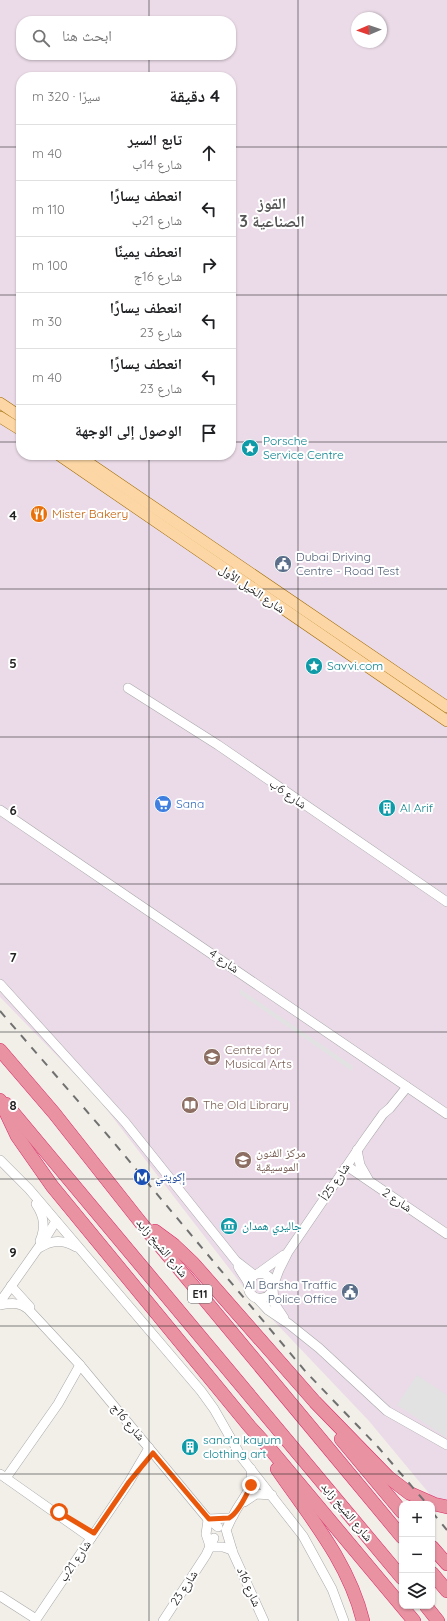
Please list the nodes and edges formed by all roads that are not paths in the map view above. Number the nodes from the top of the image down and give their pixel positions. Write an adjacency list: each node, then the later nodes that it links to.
1 (0, 403): 2 (main road)
2 (16, 414)
3 (0, 417): 4 (main road)
4 (16, 427)
5 (66, 460): 9 (main road, شارع الخيل الأول)
6 (84, 460): 8 (main road, شارع الخيل الأول)
7 (128, 688): 11 (street, شارع 6ب)
8 (447, 707)
9 (447, 721)
10 (0, 810): 14 (street, شارع 4)
11 (447, 902)
12 (0, 984): 29 (street)
13 (0, 1050): 24 (highway, شارع الشيخ زايد / E11)
14 (404, 1085): 17 (street, شارع 4); 18 (street, شارع 25أ)
15 (0, 1096): 57 (highway, شارع الشيخ زايد / E11)
16 (0, 1100): 40 (highway)
17 (447, 1114)
18 (357, 1150): 20 (street, شارع 25أ); 22 (street)
19 (0, 1160): 21 (street)
20 (347, 1166): 22 (street, شارع 2); 28 (street, شارع 25أ)
21 (23, 1182): 23 (street); 27 (street)
22 (371, 1183): 25 (street, شارع 2)
23 (56, 1221): 26 (street); 27 (street)
24 (142, 1223): 39 (highway); 51 (highway, شارع الشيخ زايد / E11)
25 (447, 1234)
26 (81, 1250): 27 (street); 43 (street)
27 (35, 1251): 32 (street)
28 (288, 1252): 30 (street); 33 (street)
29 (236, 1261): 30 (street); 31 (street)
30 (257, 1274): 31 (street); 33 (street)
31 (248, 1282): 34 (street)
32 (11, 1286): 35 (street); 37 (street, شارع 16ج)
33 (273, 1287): 34 (street); 36 (street)
34 (257, 1298): 36 (street)
35 (0, 1304): 37 (street, شارع 16ج)
36 (289, 1324): 41 (street)
37 (47, 1328): 38 (street, شارع 16ج)
38 (82, 1367): 42 (street, شارع 16ج); 44 (street)
39 (315, 1402): 47 (highway); 48 (highway)
40 (250, 1427): 67 (highway); 68 (highway)
41 (447, 1445)
42 (151, 1450): 50 (street, شارع 16ج); 52 (street, شارع 21ب)
43 (251, 1469): 45 (street); 46 (street, شارع 23)
44 (5, 1478): 52 (street)
45 (272, 1495): 46 (street, شارع 23); 66 (street)
46 (242, 1503): 49 (street, شارع 23)
47 (447, 1507)
48 (399, 1508)
49 (232, 1516): 50 (street); 53 (street, شارع 23); 55 (street, شارع 16د)
50 (208, 1519): 53 (street, شارع 16ج); 53 (street)
51 (399, 1533)
52 (93, 1535): 63 (street, شارع 21ب)
53 (217, 1537): 55 (street, شارع 16د); 55 (street); 64 (street, شارع 23)
54 (435, 1550): 56 (highway)
55 (233, 1552): 65 (street, شارع 16د)
56 (447, 1564)
57 (399, 1574)
58 (435, 1577): 59 (highway)
59 (447, 1591)
60 (0, 1596): 63 (street)
61 (0, 1599): 63 (street)
62 (428, 1609): 69 (highway)
63 (34, 1620)
64 (162, 1621)
65 (264, 1621)
66 (344, 1621)
67 (363, 1621)
68 (414, 1621)
69 (438, 1621)

